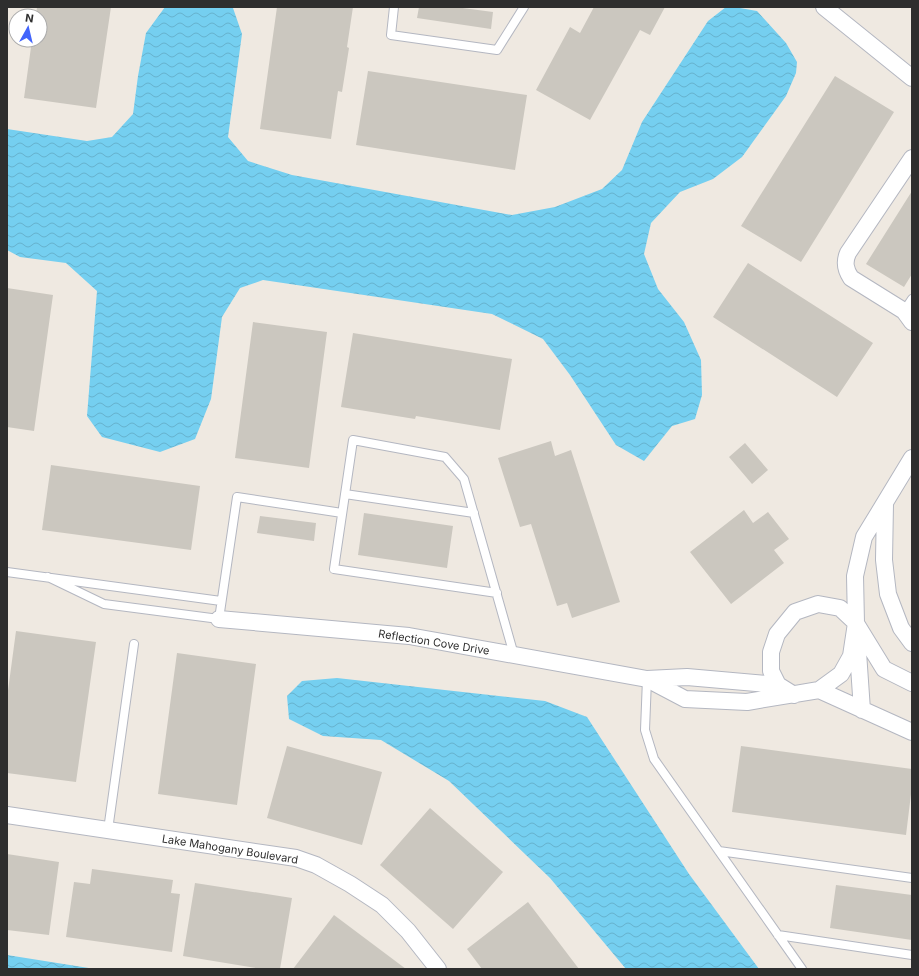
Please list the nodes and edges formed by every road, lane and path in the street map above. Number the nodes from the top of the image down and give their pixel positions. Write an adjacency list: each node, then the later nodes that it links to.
1 (394, 7): 2 (lane)
2 (524, 7)
3 (824, 7): 4 (street)
4 (912, 78)
5 (912, 158): 6 (street)
6 (909, 311)
7 (912, 458): 9 (street)
8 (345, 494): 10 (lane); 10 (lane); 11 (lane)
9 (885, 502): 17 (street); 18 (street)
10 (474, 512): 14 (lane)
11 (342, 513): 14 (lane); 15 (lane)
12 (7, 572): 13 (lane)
13 (48, 577): 15 (lane); 16 (lane)
14 (497, 593): 20 (lane)
15 (221, 601): 16 (lane)
16 (219, 619): 20 (street, Reflection Cove Drive)
17 (856, 623): 22 (street); 23 (street); 24 (street); 26 (street)
18 (912, 643)
19 (134, 644): 29 (lane)
20 (514, 655): 21 (street, Reflection Cove Drive)
21 (647, 679): 23 (street, Reflection Cove Drive); 25 (street, Reflection Cove Drive); 30 (lane)
22 (912, 683)
23 (778, 685): 25 (street)
24 (819, 690): 25 (street); 26 (street)
25 (794, 695)
26 (862, 710): 27 (street)
27 (912, 732)
28 (7, 815): 29 (street, Lake Mahogany Boulevard)
29 (108, 830): 34 (street, Lake Mahogany Boulevard)
30 (719, 851): 31 (lane); 32 (lane)
31 (912, 878)
32 (778, 935): 33 (lane); 35 (lane)
33 (912, 955)
34 (438, 969)
35 (802, 969)

